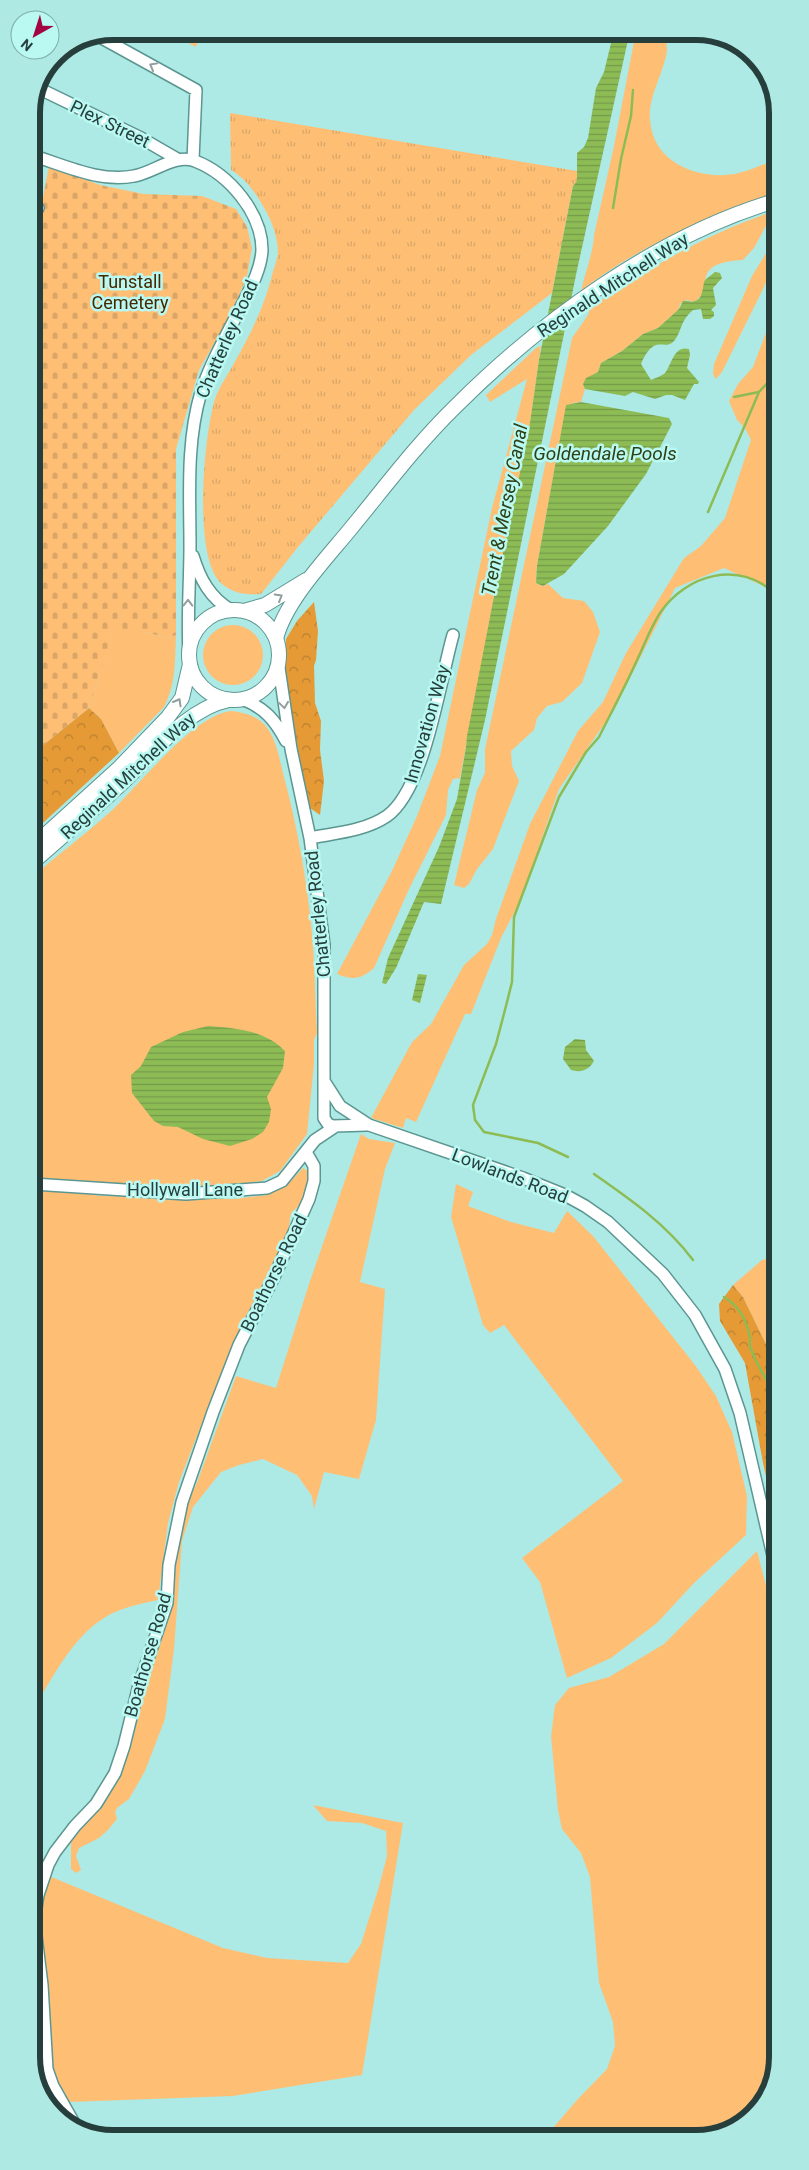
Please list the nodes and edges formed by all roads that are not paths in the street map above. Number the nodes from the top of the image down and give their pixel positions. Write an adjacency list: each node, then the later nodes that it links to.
1 (108, 40): 5 (street, one-way to 1)
2 (44, 91): 4 (street, Plex Street)
3 (40, 157): 4 (street)
4 (179, 160): 5 (street)
5 (193, 160): 7 (street, Chatterley Road)
6 (769, 203): 8 (main road, Reginald Mitchell Way)
7 (190, 547): 9 (street, Chatterley Road); 12 (street, Chatterley Road, one-way to 7)
8 (311, 577): 9 (main road, Reginald Mitchell Way, one-way to 8); 11 (main road, Reginald Mitchell Way)
9 (238, 611): 11 (main road); 12 (main road)
10 (453, 635): 16 (street, Innovation Way)
11 (276, 639): 13 (main road)
12 (190, 658): 14 (main road); 17 (main road, Reginald Mitchell Way, one-way to 12)
13 (278, 661): 14 (main road); 15 (street, Chatterley Road, one-way to 15)
14 (236, 699): 15 (street, Chatterley Road); 18 (main road, Reginald Mitchell Way)
15 (291, 749): 16 (street, Chatterley Road)
16 (310, 838): 19 (street, Chatterley Road)
17 (40, 840)
18 (40, 857)
19 (324, 1081): 20 (street); 21 (street, Chatterley Road)
20 (341, 1108): 21 (street); 22 (street, Lowlands Road); 23 (street)
21 (324, 1112): 23 (street); 24 (street, Hollywall Lane)
22 (369, 1125): 23 (street, Lowlands Road); 27 (street, Lowlands Road)
23 (338, 1126): 24 (street, Hollywall Lane)
24 (315, 1140): 25 (street, Hollywall Lane)
25 (306, 1152): 26 (street, Hollywall Lane); 28 (street, Boathorse Road)
26 (40, 1185)
27 (769, 1538)
28 (40, 1888)
29 (40, 1969): 30 (street, Boathorse Road)
30 (70, 2115)

